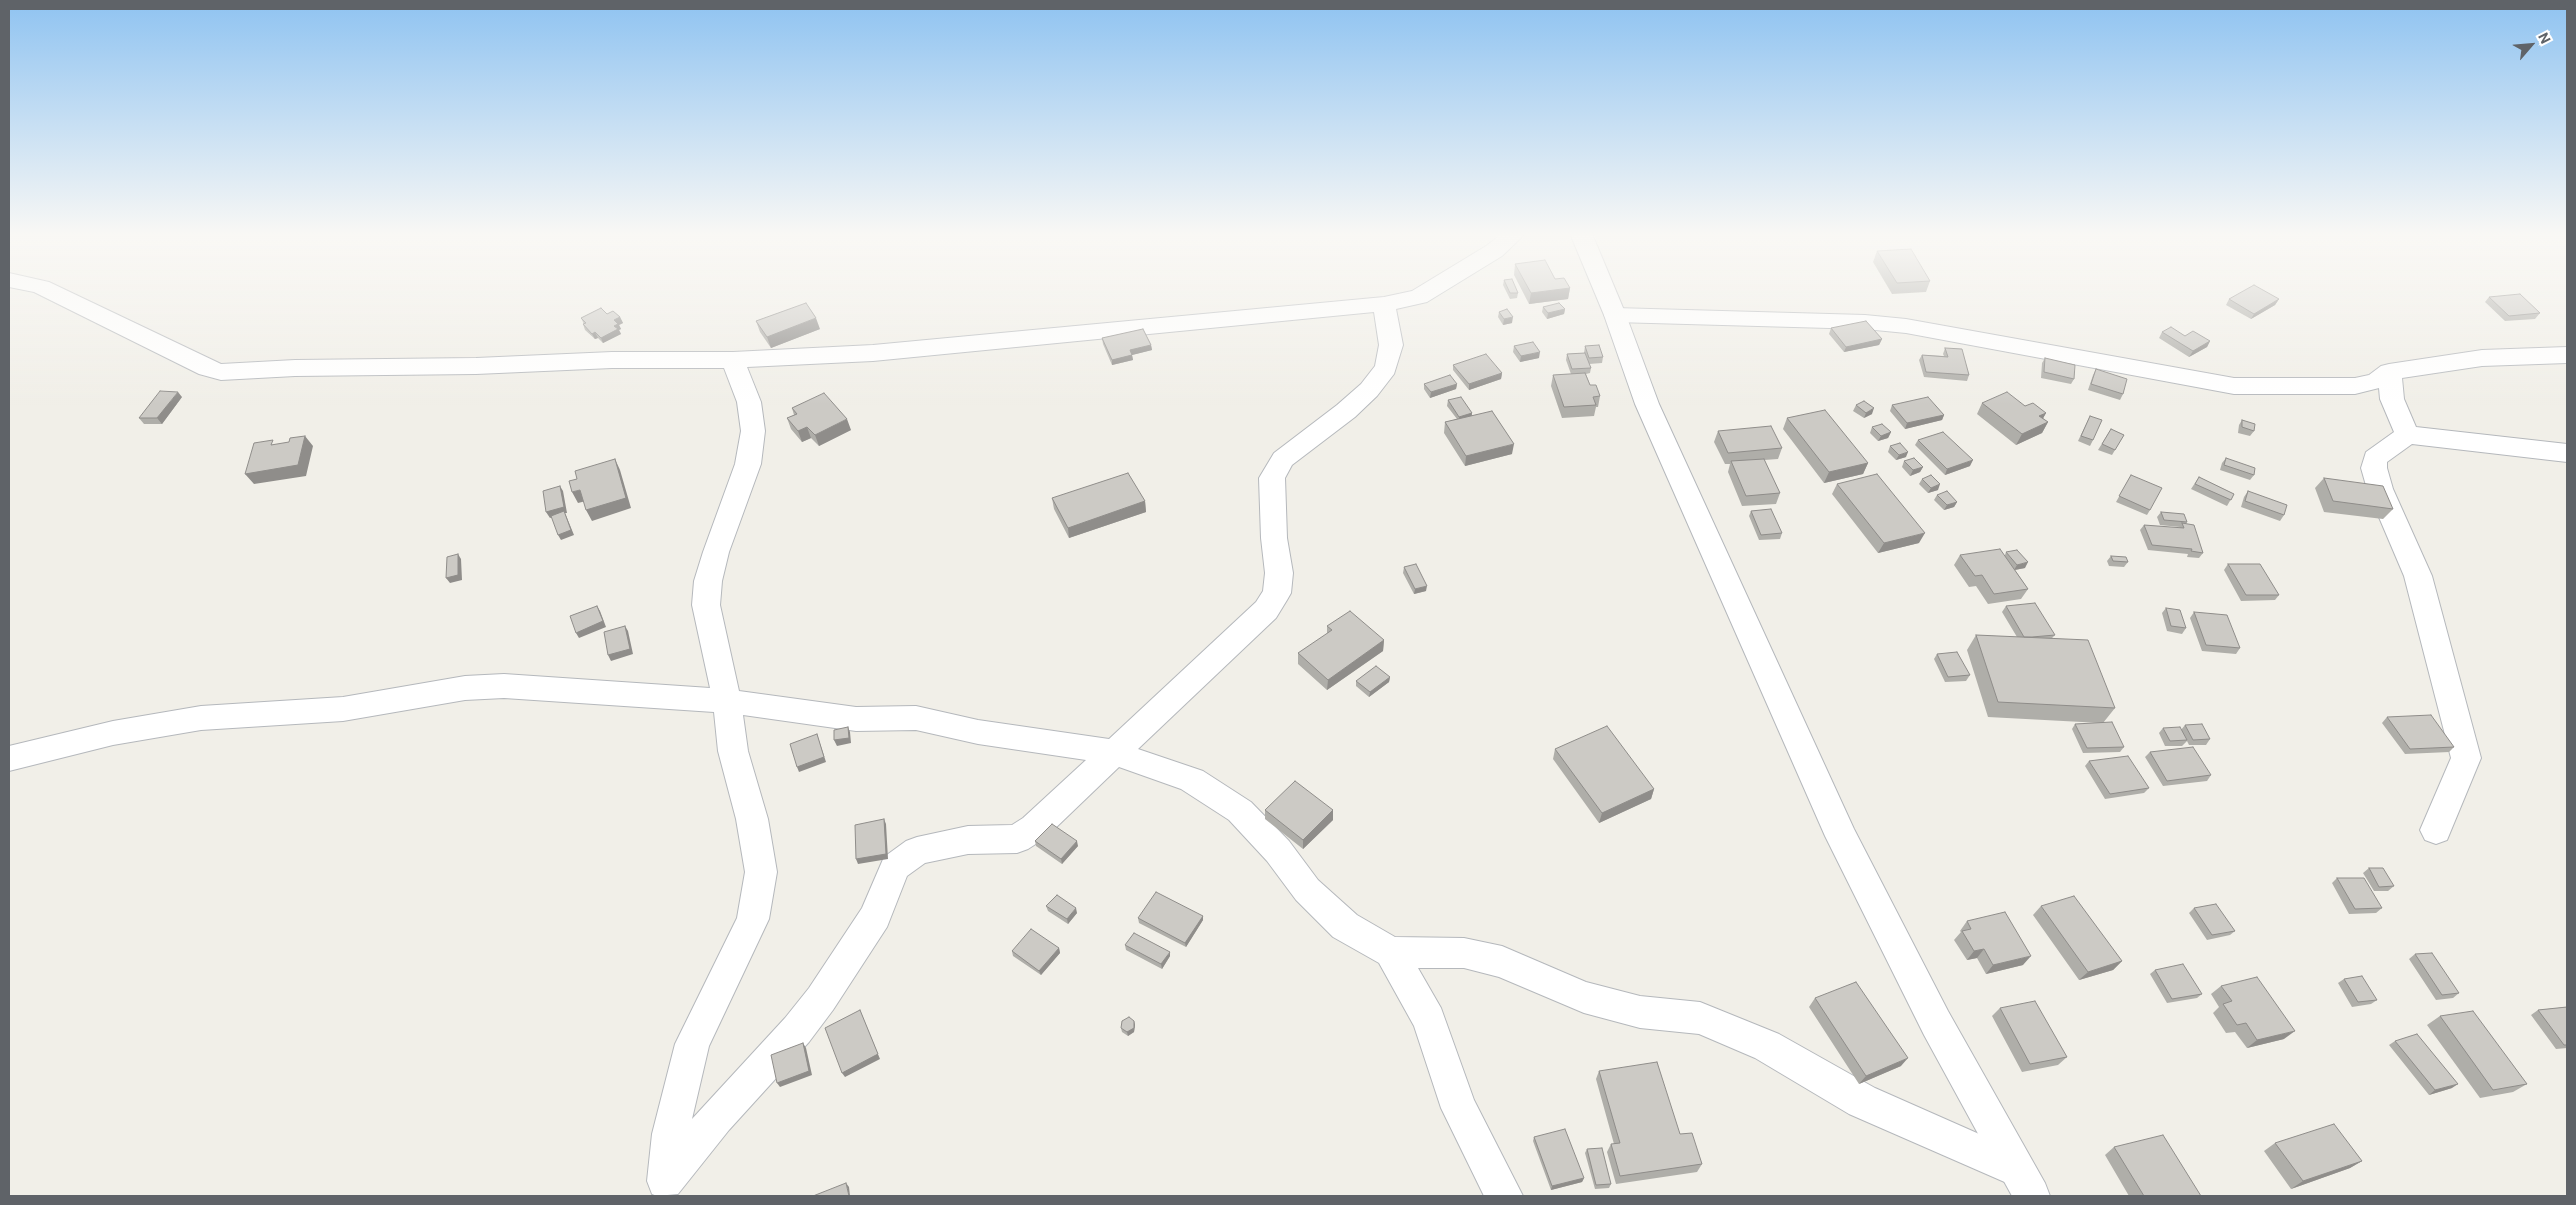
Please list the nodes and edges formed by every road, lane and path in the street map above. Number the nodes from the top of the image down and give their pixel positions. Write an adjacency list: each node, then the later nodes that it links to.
1 (52, 292): 7 (street)
2 (1424, 292): 4 (street)
3 (1605, 292): 5 (street)
4 (1384, 304): 7 (street); 12 (street)
5 (1615, 315): 8 (street); 16 (street)
6 (2567, 355): 8 (street)
7 (733, 360): 11 (street)
8 (2389, 372): 9 (street)
9 (2407, 435): 10 (street); 14 (street)
10 (2567, 453)
11 (727, 701): 12 (street); 13 (street); 17 (street)
12 (1112, 752): 15 (street); 17 (street)
13 (10, 760)
14 (2436, 830)
15 (1391, 952): 16 (street); 18 (street)
16 (2016, 1169): 19 (street)
17 (663, 1189)
18 (1504, 1196)
19 (2032, 1196)

